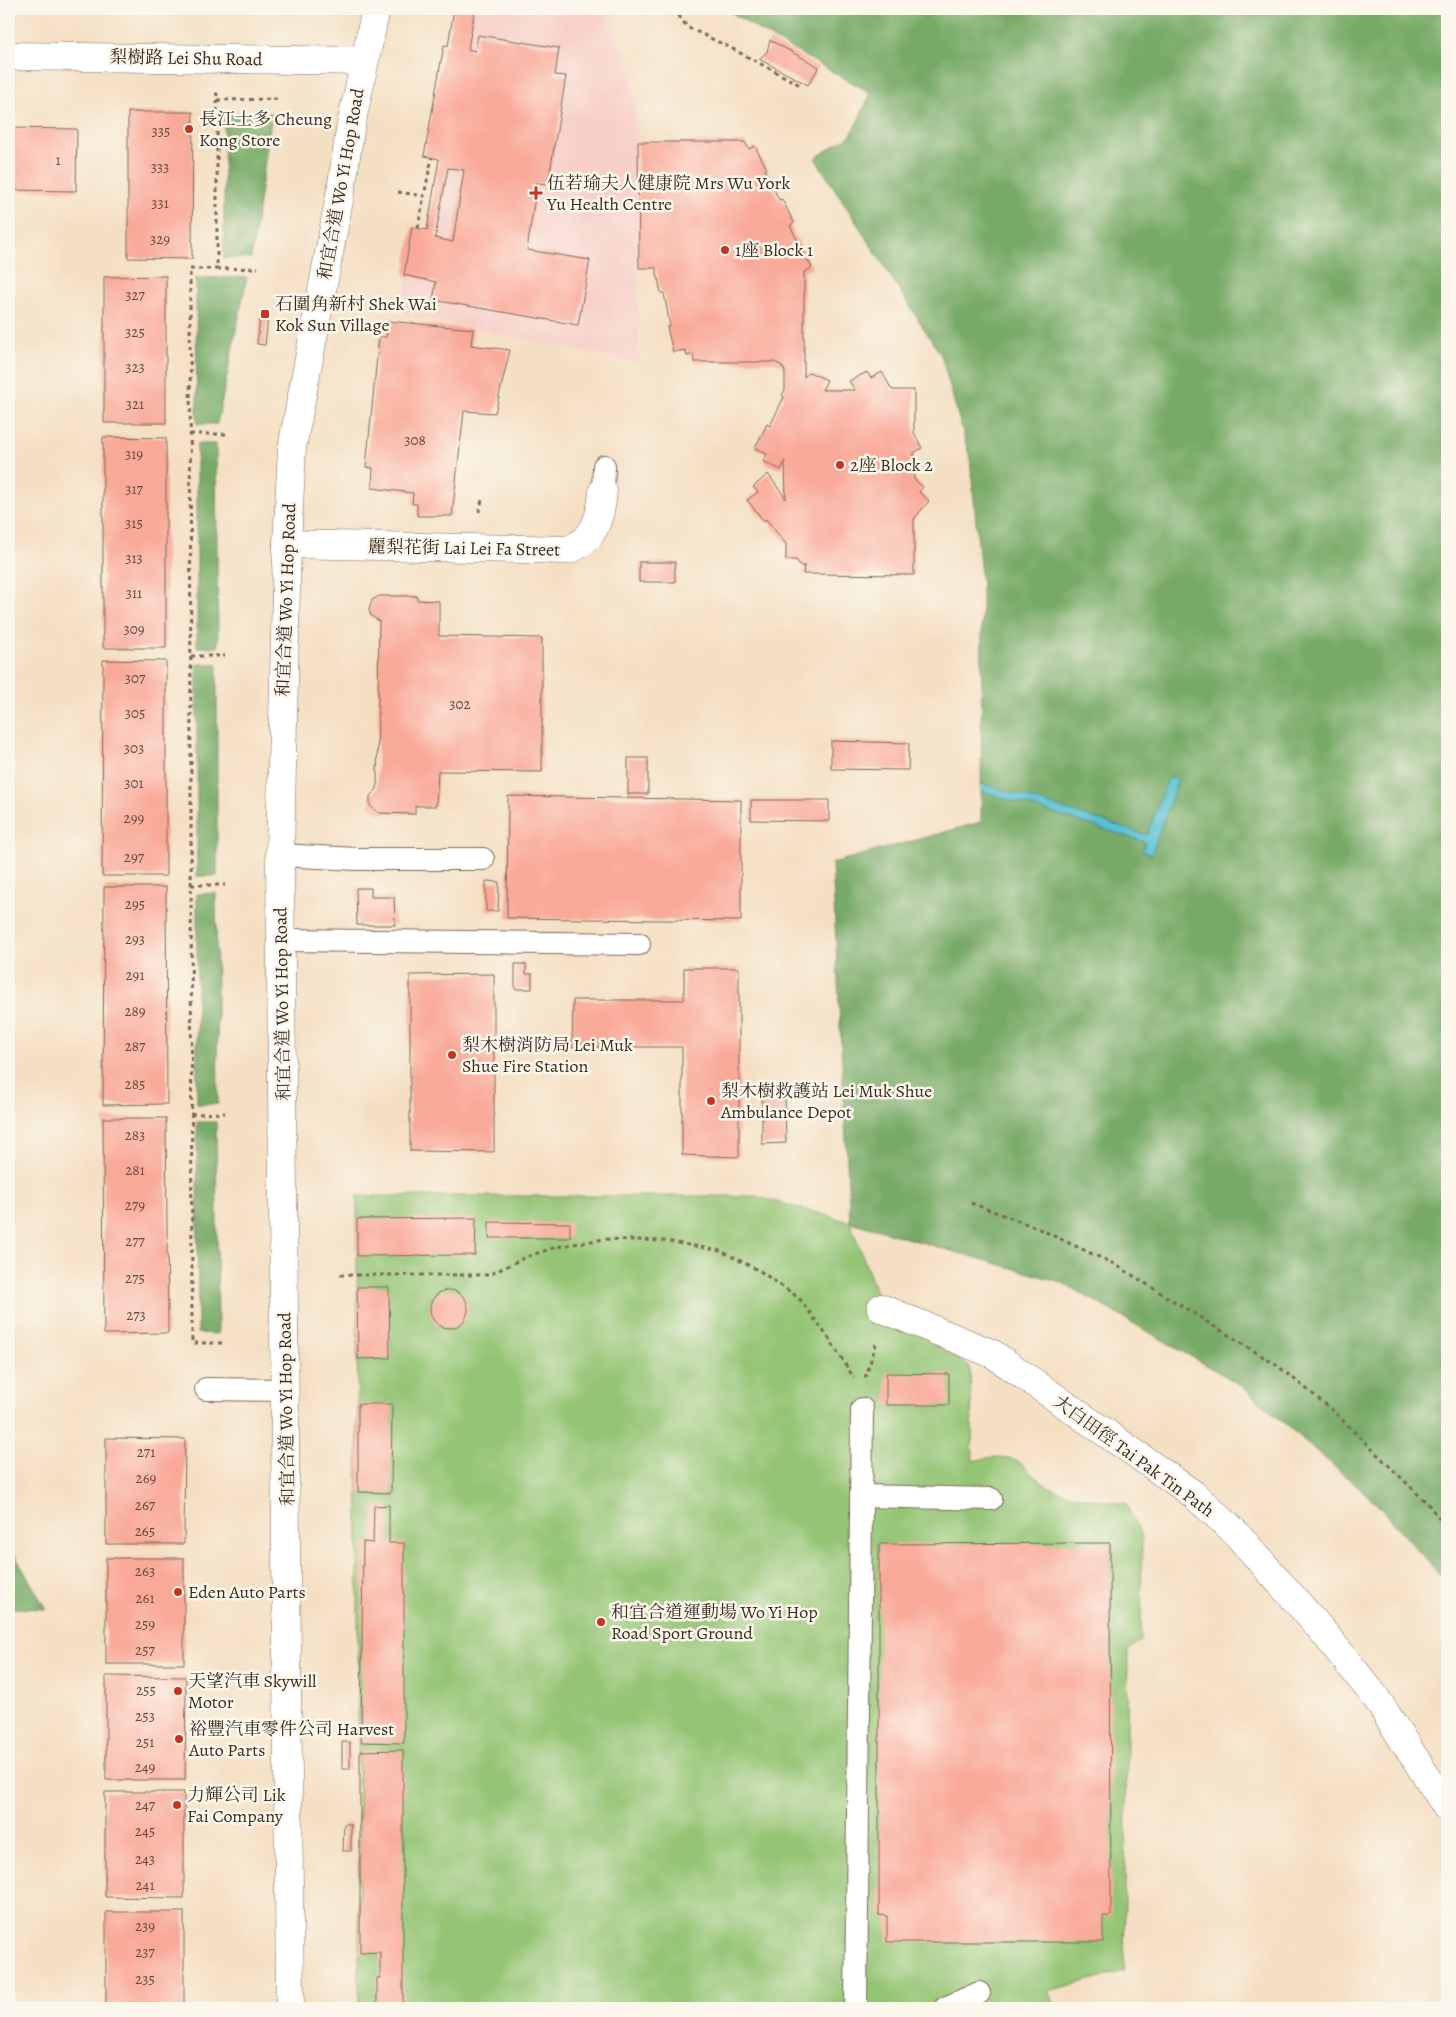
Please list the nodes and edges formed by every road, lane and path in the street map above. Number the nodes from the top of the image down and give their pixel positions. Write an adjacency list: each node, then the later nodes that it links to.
1 (376, 9): 4 (main road, 和宜合道 Wo Yi Hop Road)
2 (674, 9): 5 (path)
3 (9, 56): 4 (main road, 梨樹路 Lei Shu Road)
4 (364, 61): 20 (main road, 和宜合道 Wo Yi Hop Road)
5 (802, 86)
6 (217, 94): 8 (path)
7 (281, 99): 8 (path)
8 (217, 100): 14 (path)
9 (432, 158): 11 (path)
10 (398, 192): 11 (path)
11 (424, 196): 12 (path)
12 (418, 228)
13 (258, 268): 14 (path)
14 (217, 269): 15 (path)
15 (190, 434): 16 (path); 21 (path)
16 (229, 434)
17 (603, 478): 20 (main road, 麗梨花街 Lai Lei Fa Street)
18 (482, 500): 19 (path)
19 (479, 512)
20 (287, 544): 23 (main road, 和宜合道 Wo Yi Hop Road)
21 (190, 656): 22 (path); 25 (path)
22 (226, 656)
23 (280, 855): 24 (lane); 27 (main road, 和宜合道 Wo Yi Hop Road)
24 (483, 859)
25 (190, 885): 26 (path); 30 (path)
26 (226, 885)
27 (282, 940): 28 (lane); 36 (main road, 和宜合道 Wo Yi Hop Road)
28 (639, 944)
29 (226, 1113): 30 (path)
30 (191, 1114): 34 (path)
31 (971, 1203): 40 (path)
32 (340, 1275): 37 (path)
33 (881, 1308): 41 (main road, 大白田徑 Tai Pak Tin Path)
34 (225, 1343)
35 (206, 1389): 36 (lane)
36 (286, 1390): 43 (main road, 和宜合道 Wo Yi Hop Road)
37 (862, 1410): 38 (lane)
38 (861, 1496): 39 (lane); 44 (lane)
39 (991, 1499)
40 (1447, 1528)
41 (1447, 1808)
42 (980, 1993): 45 (lane)
43 (290, 2008)
44 (856, 2008)
45 (945, 2008)

